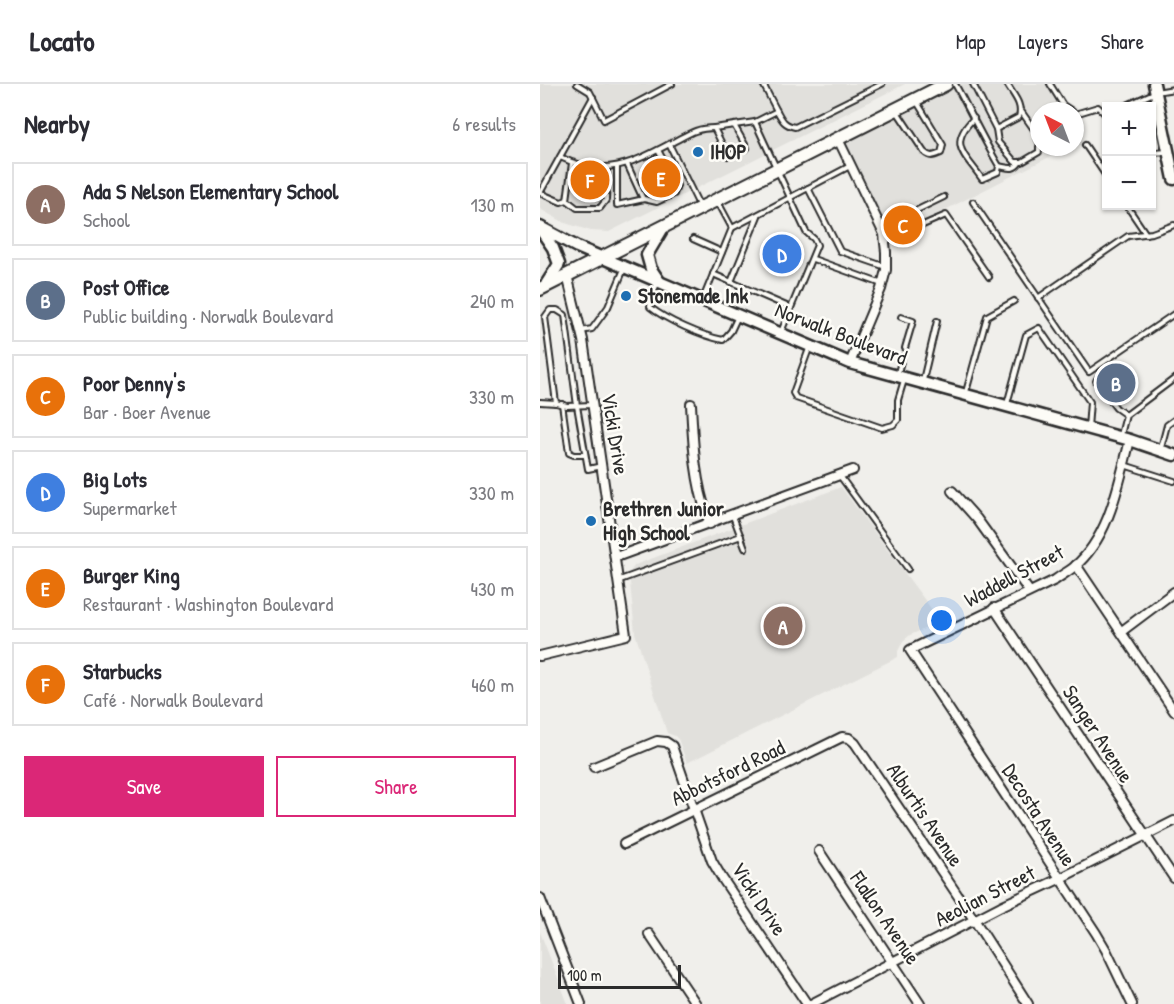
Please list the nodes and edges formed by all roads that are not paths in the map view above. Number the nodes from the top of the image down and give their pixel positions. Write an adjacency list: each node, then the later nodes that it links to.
1 (576, 84): 12 (lane)
2 (672, 84): 12 (lane)
3 (763, 84): 18 (lane)
4 (882, 84): 18 (lane)
5 (946, 84): 9 (main road); 21 (lane)
6 (973, 84): 26 (lane)
7 (1007, 84): 19 (lane)
8 (1050, 84): 14 (lane)
9 (927, 88): 13 (main road)
10 (1155, 88): 11 (lane); 15 (lane); 31 (main road)
11 (1174, 89)
12 (593, 97): 34 (lane)
13 (915, 100): 16 (main road); 16 (lane)
14 (1061, 102)
15 (1132, 102)
16 (895, 110): 27 (main road)
17 (1084, 110): 20 (lane)
18 (777, 111): 22 (lane)
19 (1021, 111): 23 (lane); 26 (lane)
20 (1102, 111)
21 (974, 118): 40 (lane); 40 (lane)
22 (755, 122): 24 (lane); 42 (lane)
23 (1030, 123)
24 (734, 125): 25 (lane); 25 (lane)
25 (714, 128): 28 (lane)
26 (996, 129): 35 (lane)
27 (838, 139): 39 (street); 42 (main road)
28 (669, 144): 30 (lane); 52 (lane)
29 (1085, 145): 43 (lane)
30 (658, 150): 37 (lane); 48 (lane)
31 (1168, 152): 32 (lane); 44 (main road)
32 (1156, 153)
33 (1031, 156): 35 (lane)
34 (560, 157): 36 (lane); 49 (lane)
35 (1020, 162): 40 (lane)
36 (572, 163): 41 (lane); 49 (lane)
37 (627, 164): 38 (lane); 48 (lane)
38 (616, 166): 41 (lane); 48 (lane)
39 (851, 166): 45 (lane); 56 (street)
40 (999, 166)
41 (607, 167): 49 (lane)
42 (777, 169): 46 (lane); 50 (main road)
43 (1102, 169)
44 (1174, 179)
45 (808, 188): 46 (lane); 67 (lane)
46 (790, 197): 54 (lane); 65 (lane)
47 (944, 197): 56 (lane)
48 (644, 199)
49 (567, 200)
50 (717, 200): 52 (main road); 59 (lane)
51 (973, 202): 75 (lane)
52 (701, 208): 58 (main road)
53 (1130, 210): 60 (lane)
54 (758, 214): 59 (lane); 72 (lane)
55 (1174, 225): 60 (lane)
56 (881, 227): 62 (street)
57 (540, 228): 64 (main road, Norwalk Boulevard); 74 (main road)
58 (663, 228): 64 (main road); 71 (main road)
59 (732, 228): 63 (lane)
60 (1146, 234): 75 (lane)
61 (693, 239): 63 (lane)
62 (885, 242): 67 (street); 70 (lane)
63 (722, 252): 68 (lane)
64 (603, 257): 66 (main road, Norwalk Boulevard); 69 (main road)
65 (813, 259): 73 (lane); 78 (lane)
66 (624, 266): 71 (main road, Norwalk Boulevard); 84 (lane)
67 (886, 267): 73 (street)
68 (713, 274): 72 (lane); 76 (lane)
69 (567, 275): 74 (main road); 84 (street, Vicki Drive)
70 (989, 277)
71 (659, 281): 76 (main road, Norwalk Boulevard); 80 (lane)
72 (731, 282): 78 (lane)
73 (882, 284): 90 (street)
74 (543, 287)
75 (1038, 298): 79 (lane)
76 (702, 299): 80 (main road, Norwalk Boulevard)
77 (1014, 301): 95 (lane)
78 (791, 308): 86 (lane)
79 (1174, 314)
80 (739, 315): 86 (main road, Norwalk Boulevard)
81 (901, 317): 88 (lane)
82 (937, 321): 94 (lane)
83 (540, 325): 85 (lane)
84 (581, 331): 100 (street, Vicki Drive)
85 (546, 332): 97 (lane); 101 (lane)
86 (781, 333): 87 (main road, Norwalk Boulevard)
87 (811, 346): 90 (main road, Norwalk Boulevard); 92 (lane)
88 (905, 348)
89 (902, 357): 92 (lane)
90 (849, 363): 92 (main road, Norwalk Boulevard)
91 (1110, 368): 103 (lane)
92 (901, 378): 94 (main road, Norwalk Boulevard)
93 (1174, 379): 103 (lane)
94 (922, 384): 95 (main road, Norwalk Boulevard)
95 (965, 396): 102 (main road, Norwalk Boulevard)
96 (540, 402): 97 (lane)
97 (556, 402): 98 (lane)
98 (562, 404): 101 (lane); 108 (lane)
99 (691, 404): 117 (street)
100 (593, 405): 101 (lane); 111 (street, Vicki Drive)
101 (577, 406): 108 (lane)
102 (1006, 407): 105 (main road, Norwalk Boulevard); 105 (lane)
103 (1126, 415): 106 (lane)
104 (1174, 420): 107 (lane)
105 (1088, 429): 106 (main road, Norwalk Boulevard)
106 (1125, 439): 107 (main road, Norwalk Boulevard); 110 (street, Waddell Street)
107 (1160, 450): 109 (main road, Norwalk Boulevard)
108 (585, 455): 111 (lane)
109 (1174, 455)
110 (1124, 465): 114 (lane); 121 (street, Waddell Street)
111 (602, 466): 120 (street, Vicki Drive)
112 (853, 470): 113 (street)
113 (840, 476): 116 (street); 122 (lane)
114 (1174, 481)
115 (952, 491): 124 (street)
116 (733, 516): 117 (street); 118 (lane)
117 (710, 524): 120 (street)
118 (741, 536): 119 (lane); 123 (lane)
119 (745, 548)
120 (616, 557): 123 (street, Vicki Drive)
121 (1076, 565): 124 (street, Waddell Street); 127 (street)
122 (908, 569)
123 (619, 580): 129 (street, Vicki Drive)
124 (1029, 591): 126 (street, Waddell Street)
125 (1174, 592): 127 (street)
126 (994, 608): 128 (street, Waddell Street); 135 (street, Sanger Avenue)
127 (1122, 631): 130 (street)
128 (910, 650): 139 (street, Decosta Avenue)
129 (540, 656)
130 (1174, 711)
131 (849, 738): 133 (street, Abbotsford Road); 142 (street, Alburtis Avenue)
132 (594, 767): 133 (street, Vicki Drive)
133 (695, 811): 136 (street, Abbotsford Road); 147 (street, Vicki Drive)
134 (1174, 821): 135 (street, Aeolian Street)
135 (1144, 836): 138 (street, Sanger Avenue); 139 (street, Aeolian Street)
136 (624, 844)
137 (819, 851): 144 (street, Flallon Avenue)
138 (1174, 878)
139 (1059, 879): 142 (street, Aeolian Street); 150 (street, Decosta Avenue)
140 (540, 898): 141 (street)
141 (544, 920): 145 (street)
142 (975, 921): 144 (street, Aeolian Street); 149 (street, Alburtis Avenue)
143 (649, 934): 146 (street)
144 (893, 963): 147 (street, Aeolian Street); 148 (street, Flallon Avenue)
145 (581, 1004)
146 (696, 1004)
147 (809, 1004)
148 (920, 1004)
149 (1028, 1004)
150 (1132, 1004)

